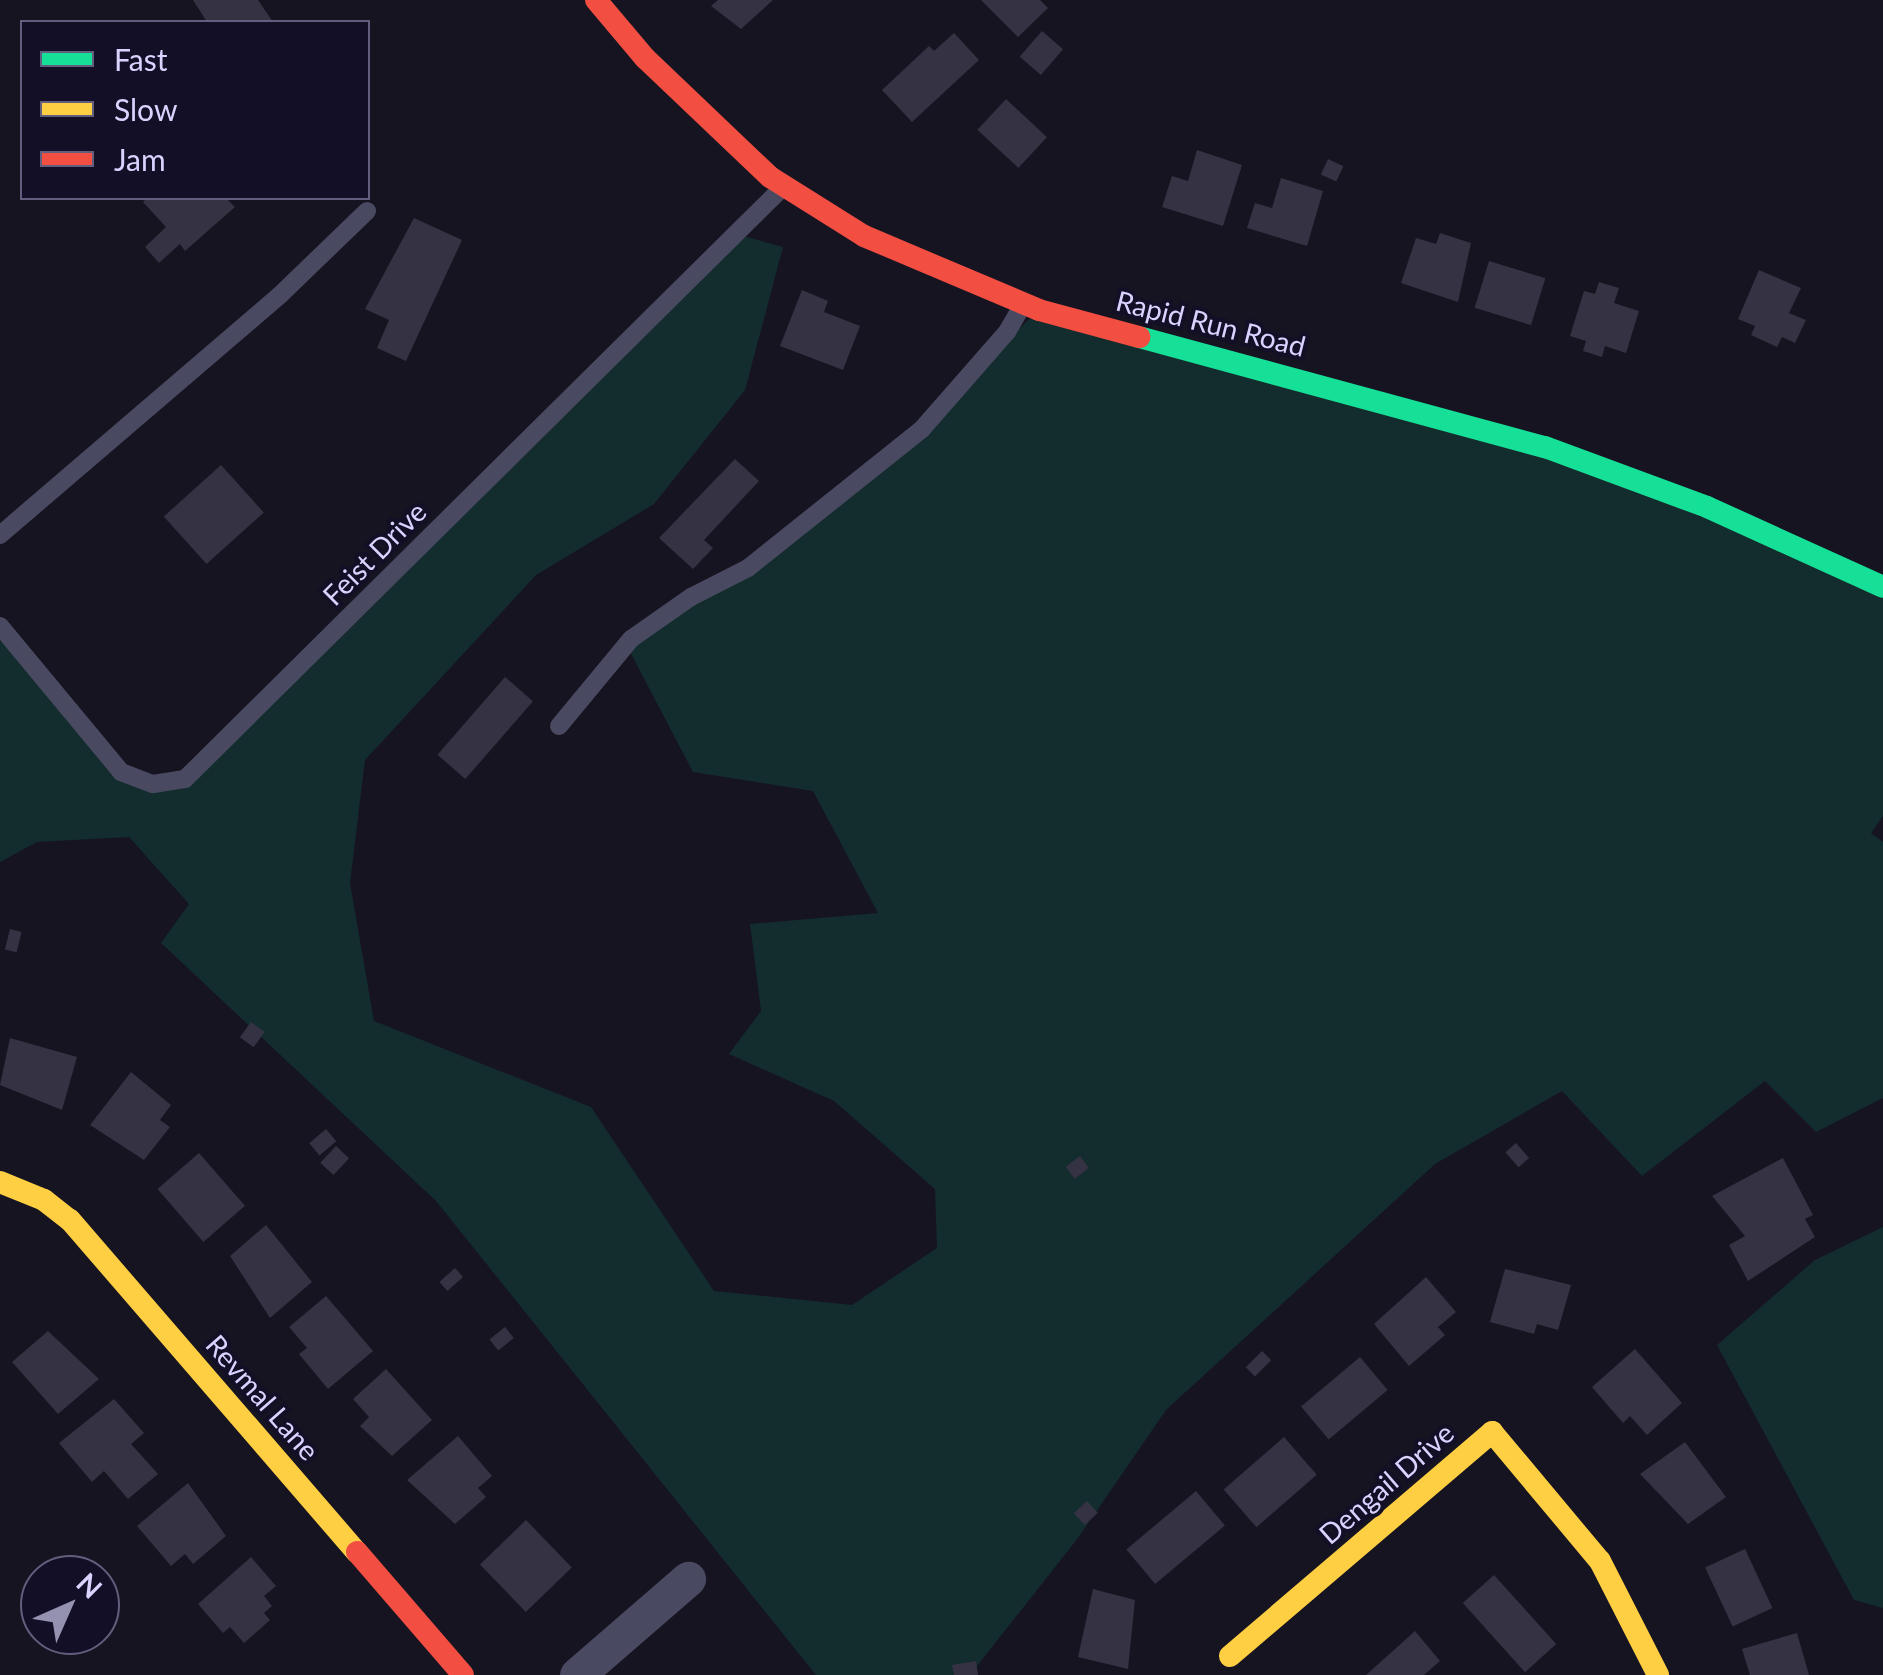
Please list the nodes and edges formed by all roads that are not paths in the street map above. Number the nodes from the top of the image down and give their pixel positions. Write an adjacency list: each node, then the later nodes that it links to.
1 (596, 0): 2 (street, Rapid Run Road)
2 (784, 186): 4 (street, Rapid Run Road); 7 (lane, Feist Drive)
3 (367, 211): 5 (lane)
4 (1024, 303): 6 (street, Rapid Run Road); 8 (lane)
5 (0, 535)
6 (1883, 587)
7 (3, 634)
8 (559, 726)
9 (0, 1182): 12 (street, Revmal Lane)
10 (688, 1579): 13 (street)
11 (1230, 1656): 14 (street, Dengail Drive)
12 (464, 1675)
13 (577, 1675)
14 (1658, 1675)

